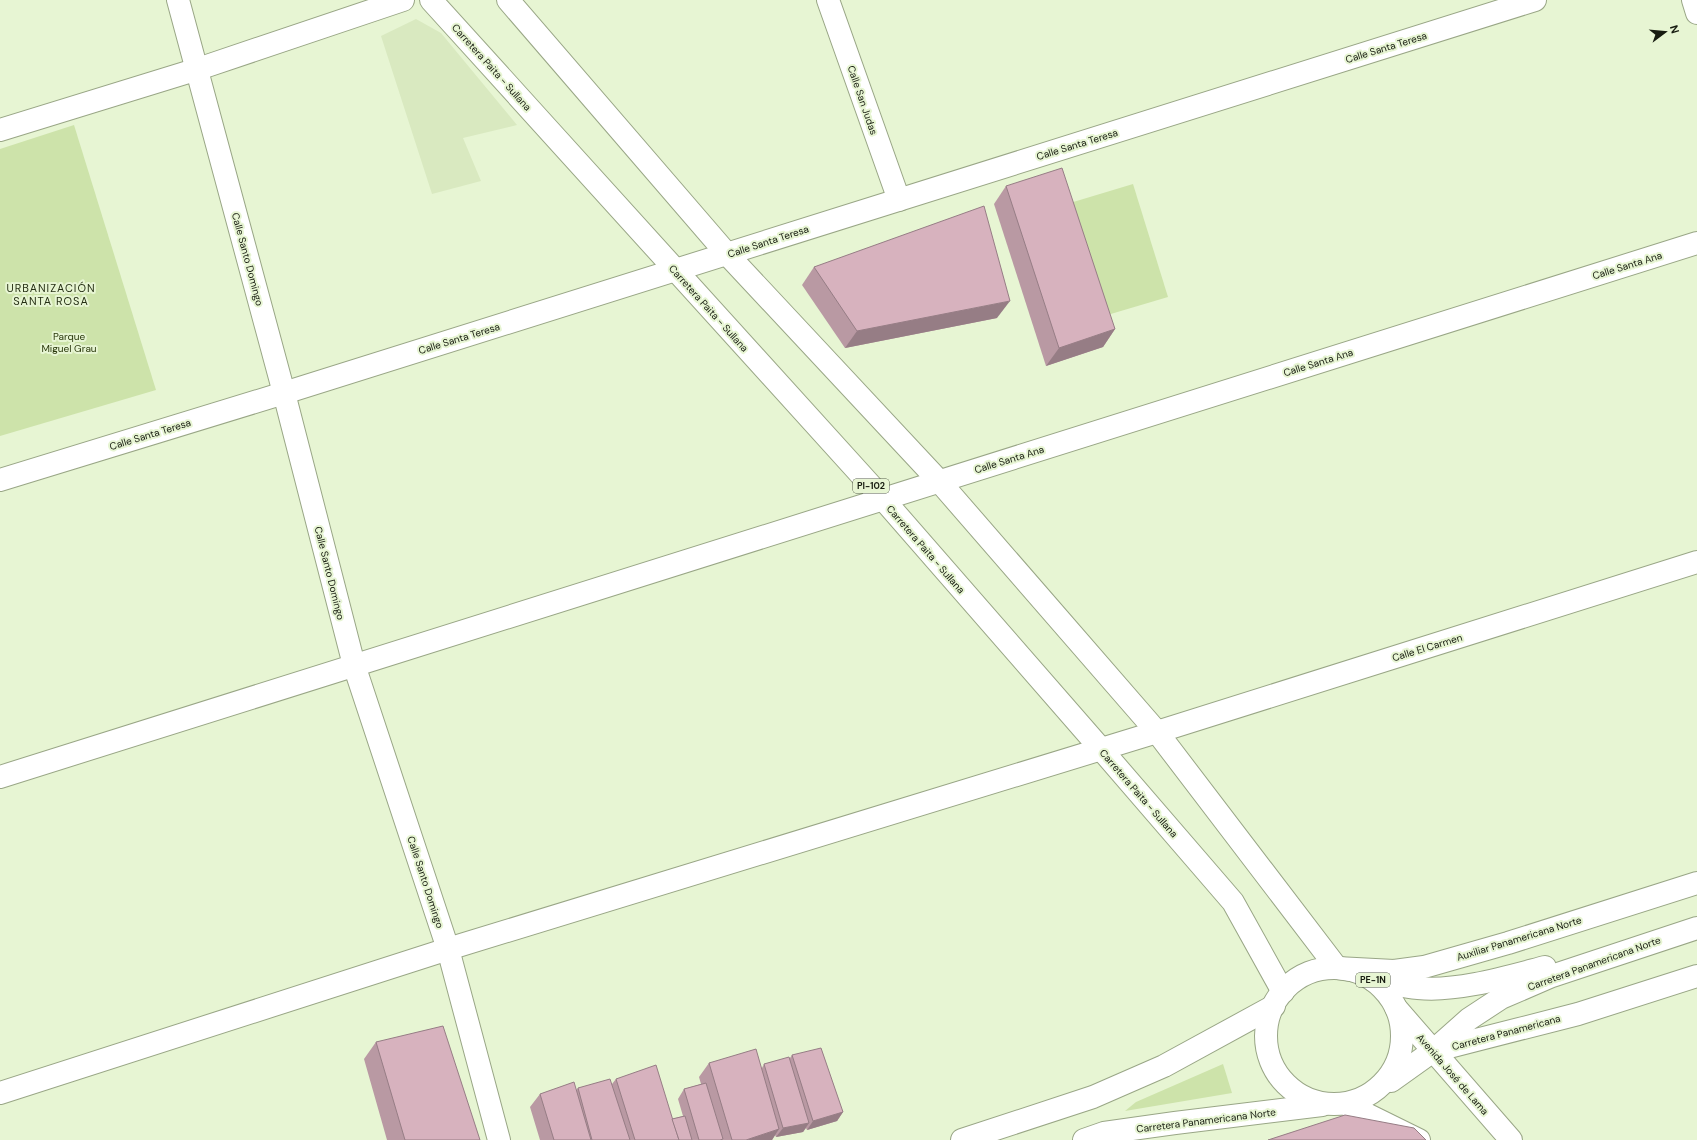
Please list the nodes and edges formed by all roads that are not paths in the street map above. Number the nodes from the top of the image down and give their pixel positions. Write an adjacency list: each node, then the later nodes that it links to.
1 (178, 0): 9 (main road, Calle Santo Domingo)
2 (403, 0): 9 (main road)
3 (431, 0): 14 (main road, Carretera Paita - Sullana / PI-102)
4 (508, 0): 13 (main road)
5 (828, 0): 11 (main road, Calle San Judas)
6 (1535, 0): 11 (main road, Calle Santa Teresa)
7 (1693, 0): 8 (main road)
8 (1697, 13)
9 (198, 69): 10 (main road); 15 (main road, Calle Santo Domingo)
10 (0, 130)
11 (899, 200): 13 (main road, Calle Santa Teresa)
12 (1697, 243): 17 (main road, Calle Santa Ana)
13 (727, 254): 14 (main road, Calle Santa Teresa); 17 (main road)
14 (676, 270): 15 (main road, Calle Santa Teresa); 18 (main road, Carretera Paita - Sullana / PI-102)
15 (284, 393): 16 (main road, Calle Santa Teresa); 20 (main road, Calle Santo Domingo)
16 (0, 480)
17 (939, 481): 18 (main road, Calle Santa Ana); 21 (main road)
18 (883, 499): 20 (main road, Calle Santa Ana); 22 (main road, Carretera Paita - Sullana / PI-102)
19 (1697, 562): 21 (main road, Calle El Carmen)
20 (354, 666): 23 (main road, Calle Santa Ana); 26 (main road, Calle Santo Domingo)
21 (1157, 732): 22 (main road, Calle El Carmen); 27 (main road)
22 (1102, 749): 26 (main road, Calle El Carmen); 29 (main road, Carretera Paita - Sullana / PI-102)
23 (0, 777)
24 (1697, 883): 27 (main road, Auxiliar Panamericana Norte)
25 (1697, 928): 27 (main road, Carretera Panamericana Norte / PE-1N); 31 (main road, Carretera Panamericana Norte / PE-1N)
26 (448, 949): 33 (main road, Calle El Carmen); 35 (main road, Calle Santo Domingo)
27 (1355, 973): 29 (main road, PE-1N); 30 (main road, PE-1N)
28 (1697, 976): 31 (main road, Carretera Panamericana)
29 (1278, 999): 34 (main road, PE-1N); 36 (main road, PE-1N)
30 (1396, 1008): 31 (main road, Avenida José de Lama); 32 (main road, PE-1N)
31 (1433, 1051): 32 (main road, Carretera Panamericana Norte / PE-1N); 39 (main road, Avenida José de Lama)
32 (1378, 1089): 34 (main road, PE-1N)
33 (0, 1093)
34 (1337, 1104): 37 (main road, Carretera Panamericana Norte / PE-1N); 38 (main road)
35 (499, 1140)
36 (962, 1140)
37 (1084, 1140)
38 (1419, 1140)
39 (1511, 1140)

